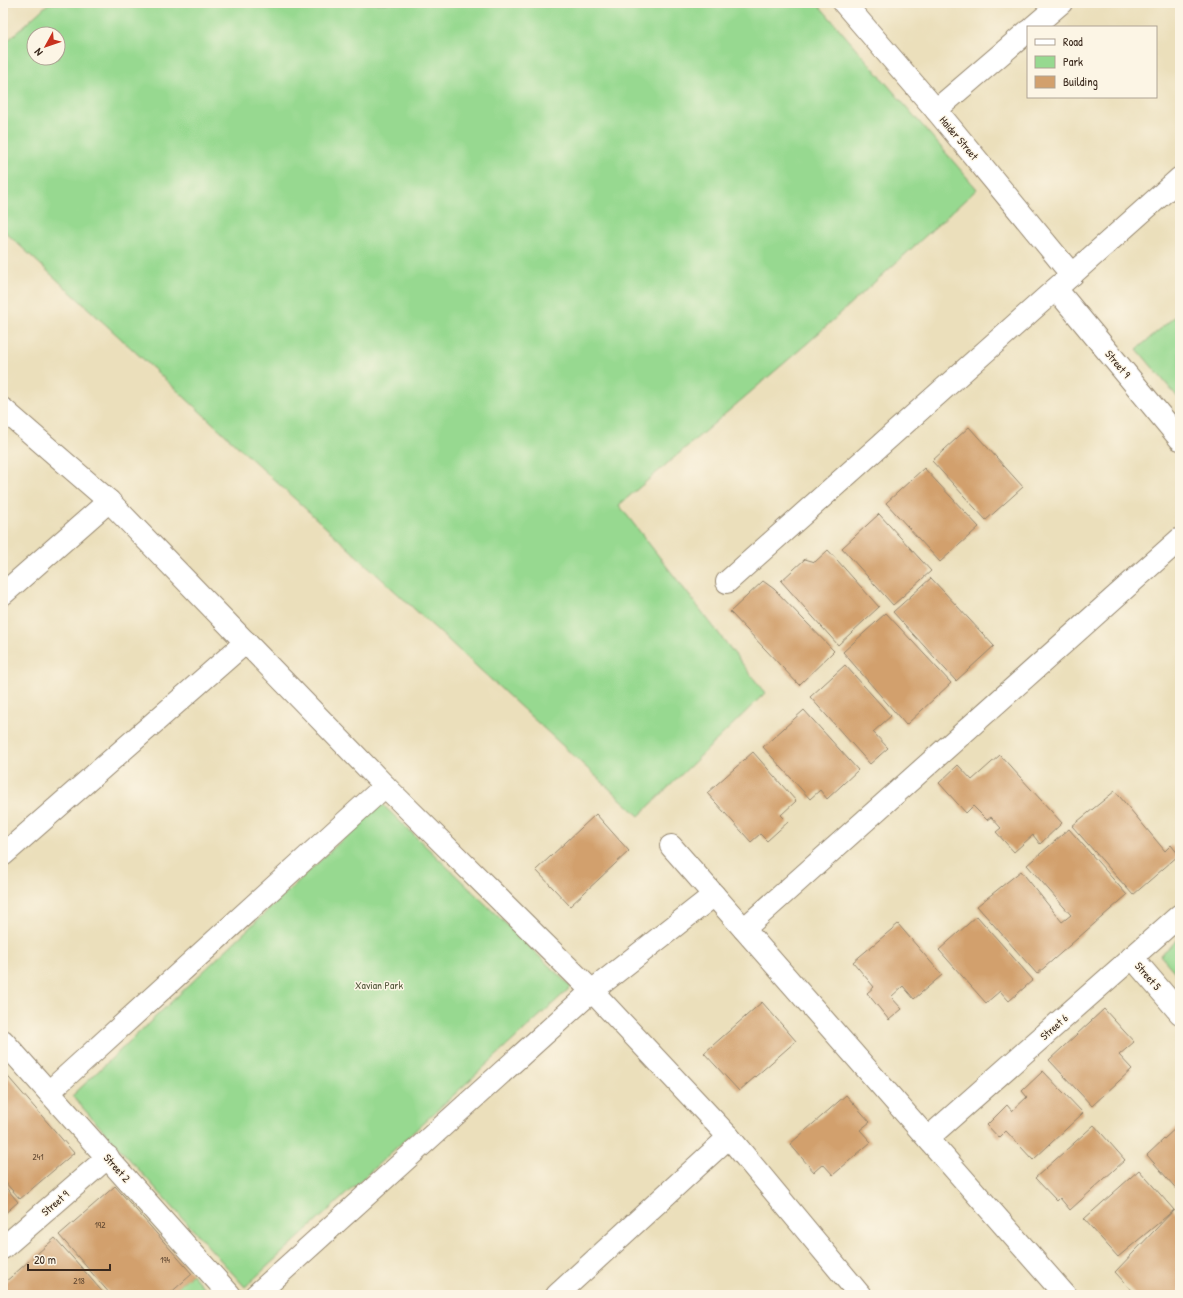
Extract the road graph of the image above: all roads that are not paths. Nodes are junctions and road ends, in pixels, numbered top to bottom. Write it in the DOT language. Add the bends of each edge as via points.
graph roads {
  1 [pos="844,3"];
  2 [pos="1061,3"];
  3 [pos="1034,26"];
  4 [pos="1027,32"];
  5 [pos="936,110"];
  6 [pos="1180,178"];
  7 [pos="1072,275"];
  8 [pos="1056,289"];
  9 [pos="3,409"];
  10 [pos="1180,439"];
  11 [pos="109,501"];
  12 [pos="1180,539"];
  13 [pos="727,582"];
  14 [pos="3,594"];
  15 [pos="246,642"];
  16 [pos="385,786"];
  17 [pos="671,846"];
  18 [pos="3,855"];
  19 [pos="714,895"];
  20 [pos="1180,915"];
  21 [pos="744,929"];
  22 [pos="1132,957"];
  23 [pos="592,991"];
  24 [pos="1180,1013"];
  25 [pos="3,1040"];
  26 [pos="49,1092"];
  27 [pos="729,1137"];
  28 [pos="928,1138"];
  29 [pos="108,1157"];
  30 [pos="3,1248"];
  31 [pos="857,1294"];
  32 [pos="230,1295"];
  33 [pos="256,1295"];
  34 [pos="557,1295"];
  35 [pos="1066,1295"];
  1 -- 5 [label="street, Haider Street"];
  2 -- 3 [label="street"];
  4 -- 5 [label="street"];
  5 -- 7 [label="street, Haider Street"];
  6 -- 7 [label="street"];
  7 -- 8 [label="street"];
  8 -- 10 [label="street, Street 9"];
  8 -- 13 [label="street"];
  9 -- 11 [label="street"];
  11 -- 14 [label="street"];
  11 -- 15 [label="street"];
  12 -- 21 [label="street"];
  15 -- 16 [label="street"];
  15 -- 18 [label="street"];
  16 -- 23 [label="street"];
  16 -- 26 [label="street"];
  17 -- 19 [label="street"];
  19 -- 21 [label="street"];
  19 -- 23 [label="street"];
  20 -- 22 [label="street, Street 6"];
  21 -- 28 [label="street"];
  22 -- 24 [label="street, Street 5"];
  22 -- 28 [label="street, Street 6"];
  23 -- 27 [label="street"];
  23 -- 33 [label="street"];
  25 -- 26 [label="street, Street 2"];
  26 -- 29 [label="street, Street 2"];
  27 -- 31 [label="street"];
  27 -- 34 [label="street"];
  28 -- 35 [label="street"];
  29 -- 30 [label="street, Street 9"];
  29 -- 32 [label="street, Street 2"];
}
